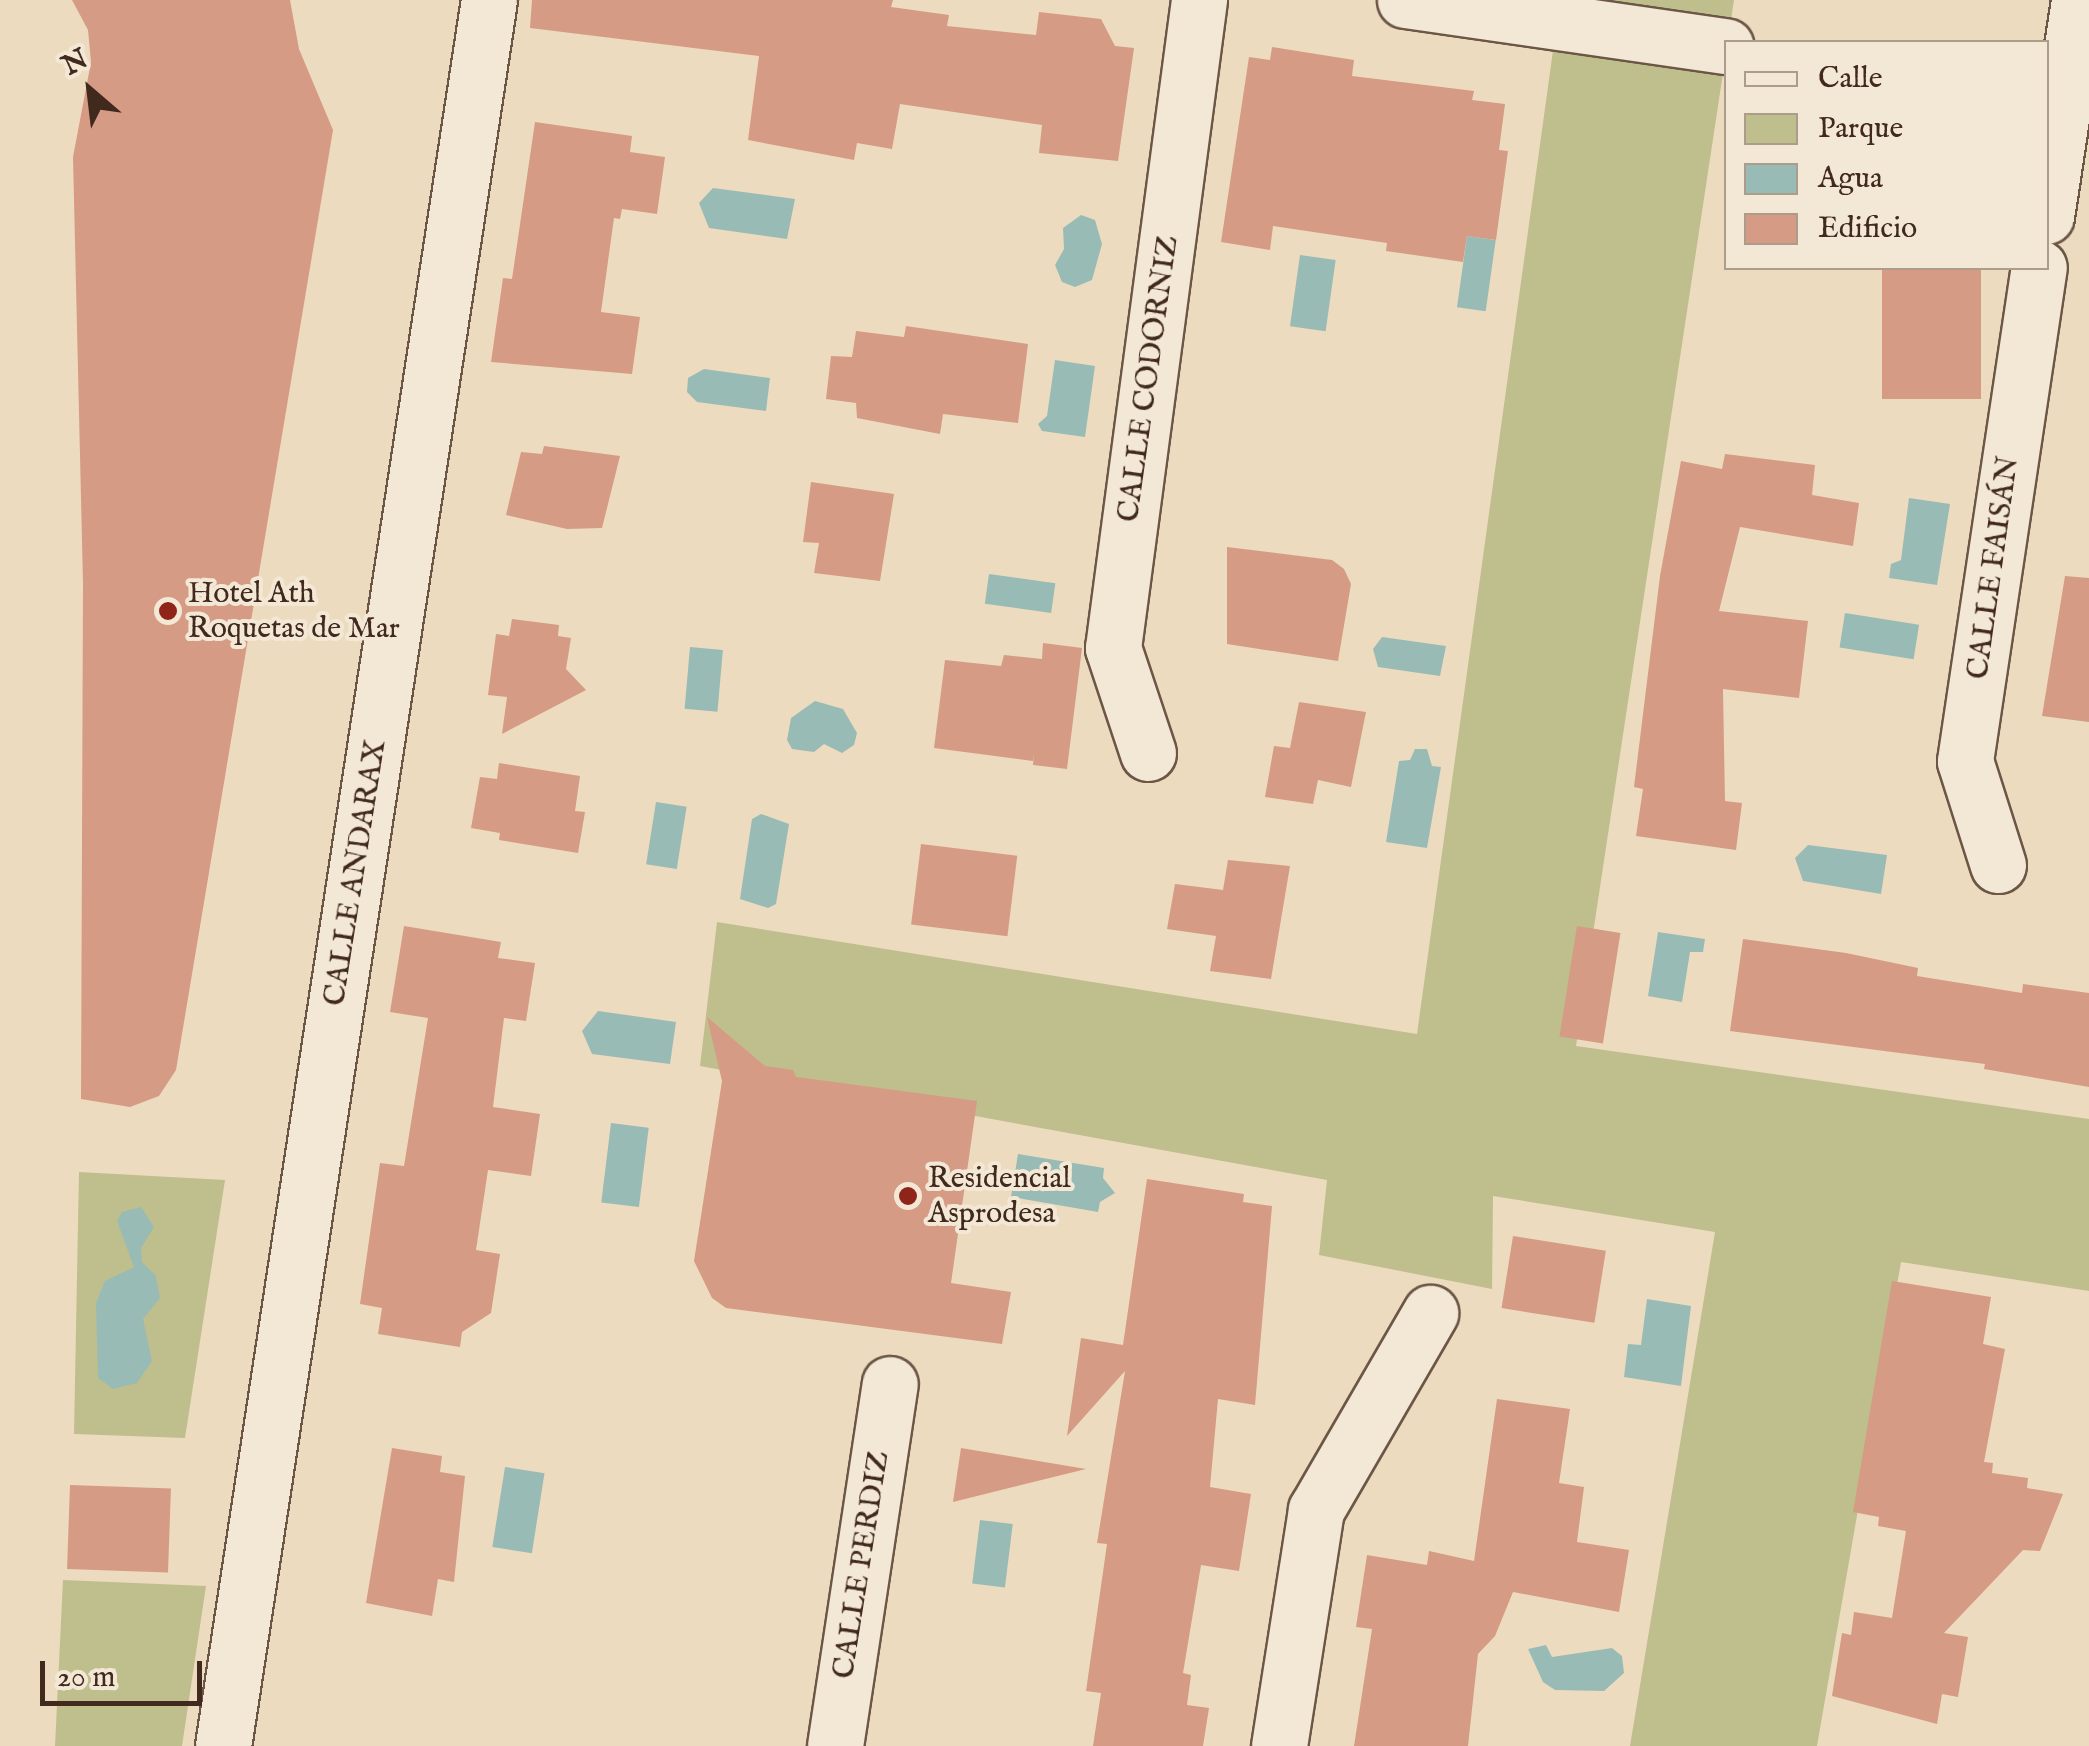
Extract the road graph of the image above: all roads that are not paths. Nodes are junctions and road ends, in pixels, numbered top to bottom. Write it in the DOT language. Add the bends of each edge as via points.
graph roads {
  1 [pos="489,0"];
  2 [pos="1199,0"];
  3 [pos="1405,0"];
  4 [pos="2079,0"];
  5 [pos="1724,46"];
  6 [pos="2067,96"];
  7 [pos="2049,199"];
  8 [pos="2039,270"];
  9 [pos="1148,753"];
  10 [pos="1998,865"];
  11 [pos="1430,1313"];
  12 [pos="890,1384"];
  13 [pos="223,1746"];
  14 [pos="834,1746"];
  15 [pos="1278,1746"];
  1 -- 13 [label="street, CALLE ANDARAX"];
  2 -- 9 [label="street, CALLE CODORNIZ" via="1113,648"];
  3 -- 5 [label="street"];
  4 -- 6 [label="street"];
  6 -- 7 [label="street"];
  8 -- 10 [label="street, CALLE FAISÁN" via="1965,761"];
  11 -- 15 [label="street" via="1316,1510"];
  12 -- 14 [label="street, CALLE PERDIZ"];
}
